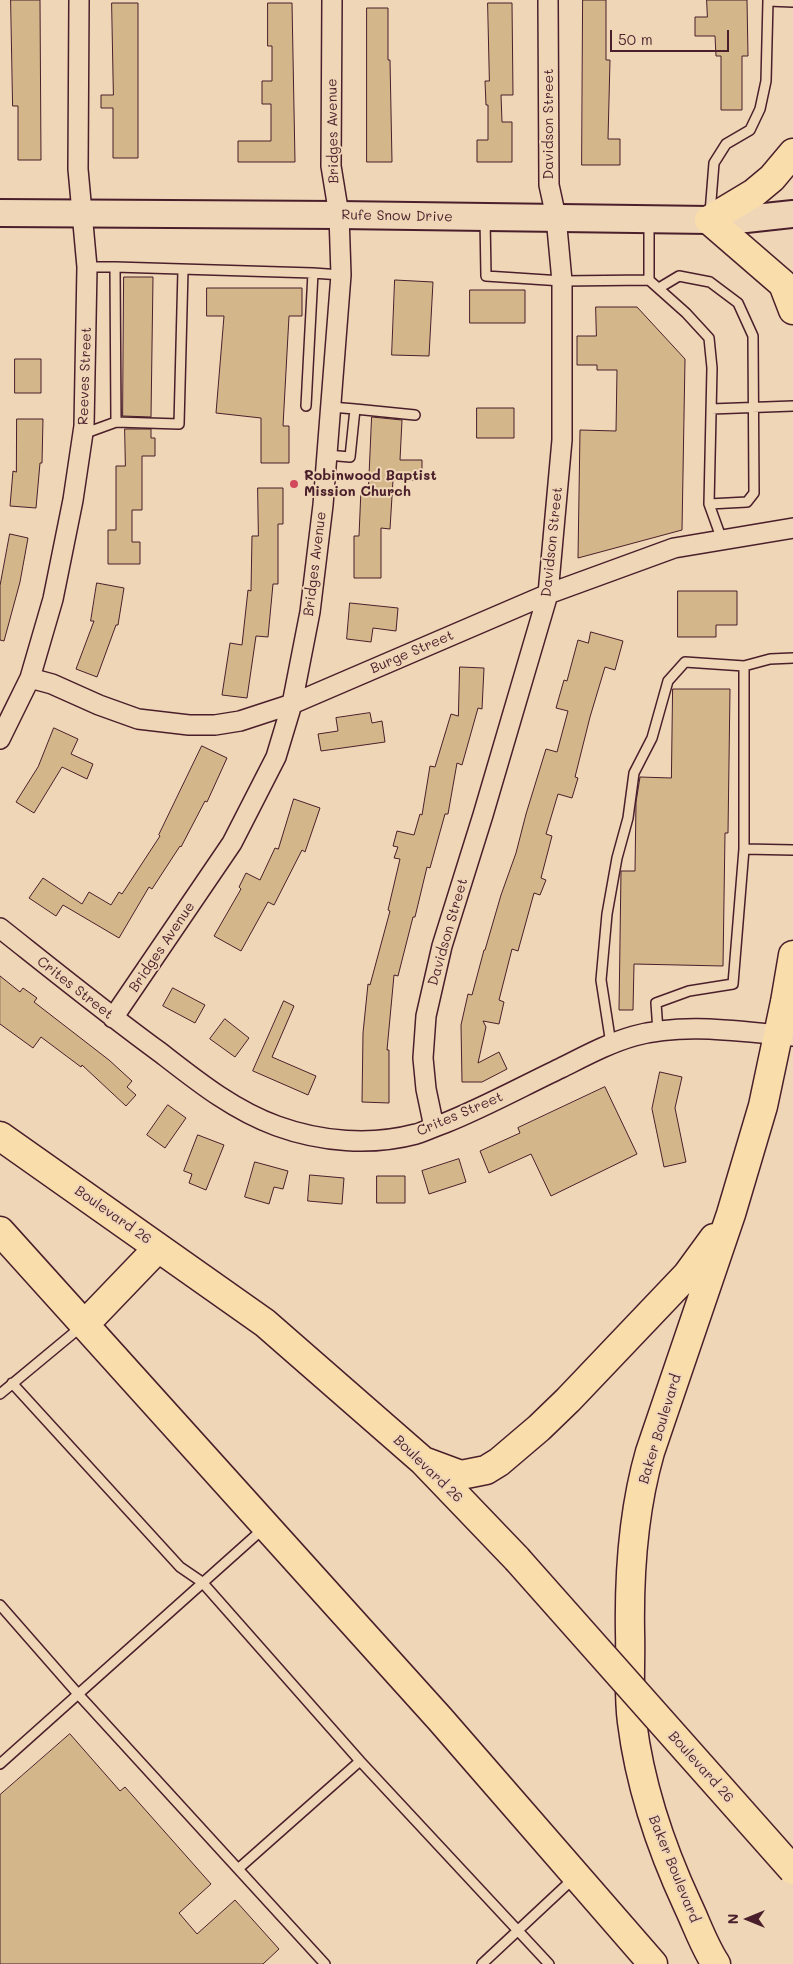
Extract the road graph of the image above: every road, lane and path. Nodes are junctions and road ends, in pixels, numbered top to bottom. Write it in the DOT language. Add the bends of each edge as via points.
graph roads {
  1 [pos="79,0"];
  2 [pos="332,0"];
  3 [pos="548,0"];
  4 [pos="793,2"];
  5 [pos="793,153"];
  6 [pos="0,213"];
  7 [pos="82,214"];
  8 [pos="793,214"];
  9 [pos="339,215"];
  10 [pos="485,217"];
  11 [pos="556,217"];
  12 [pos="649,218"];
  13 [pos="709,220"];
  14 [pos="87,267"];
  15 [pos="115,267"];
  16 [pos="183,270"];
  17 [pos="313,272"];
  18 [pos="341,275"];
  19 [pos="562,280"];
  20 [pos="649,280"];
  21 [pos="658,288"];
  22 [pos="793,310"];
  23 [pos="306,406"];
  24 [pos="793,406"];
  25 [pos="331,407"];
  26 [pos="755,408"];
  27 [pos="355,409"];
  28 [pos="711,409"];
  29 [pos="415,415"];
  30 [pos="116,422"];
  31 [pos="83,435"];
  32 [pos="327,455"];
  33 [pos="709,504"];
  34 [pos="793,528"];
  35 [pos="722,540"];
  36 [pos="548,594"];
  37 [pos="793,658"];
  38 [pos="744,666"];
  39 [pos="30,678"];
  40 [pos="292,704"];
  41 [pos="0,739"];
  42 [pos="744,849"];
  43 [pos="793,850"];
  44 [pos="0,928"];
  45 [pos="793,955"];
  46 [pos="114,1018"];
  47 [pos="658,1031"];
  48 [pos="785,1036"];
  49 [pos="611,1044"];
  50 [pos="434,1127"];
  51 [pos="0,1136"];
  52 [pos="731,1214"];
  53 [pos="0,1231"];
  54 [pos="158,1248"];
  55 [pos="84,1324"];
  56 [pos="12,1383"];
  57 [pos="0,1394"];
  58 [pos="423,1461"];
  59 [pos="266,1526"];
  60 [pos="202,1582"];
  61 [pos="2,1611"];
  62 [pos="78,1694"];
  63 [pos="360,1761"];
  64 [pos="0,1764"];
  65 [pos="238,1868"];
  66 [pos="793,1870"];
  67 [pos="576,1876"];
  68 [pos="518,1931"];
  69 [pos="325,1964"];
  70 [pos="482,1964"];
  71 [pos="549,1964"];
  72 [pos="653,1964"];
  73 [pos="716,1964"];
  1 -- 7 [label="street, Reeves Street" via="78,169"];
  2 -- 9 [label="street, Bridges Avenue" via="331,166"];
  3 -- 11 [label="street, Davidson Street" via="549,185"];
  4 -- 13 [label="lane" via="768,1 766,81 760,109 750,130 726,144 714,163"];
  5 -- 13 [label="main road" via="754,193"];
  6 -- 7 [label="main road, Rufe Snow Drive"];
  7 -- 9 [label="main road, Rufe Snow Drive"];
  7 -- 14 [label="street, Reeves Street"];
  8 -- 13 [label="main road, Rufe Snow Drive"];
  9 -- 10 [label="main road, Rufe Snow Drive"];
  9 -- 18 [label="street, Bridges Avenue"];
  10 -- 11 [label="main road, Rufe Snow Drive"];
  10 -- 19 [label="lane" via="486,276"];
  11 -- 12 [label="main road, Rufe Snow Drive"];
  11 -- 19 [label="street, Davidson Street"];
  12 -- 13 [label="main road, Rufe Snow Drive"];
  12 -- 20 [label="lane"];
  13 -- 22 [label="main road" via="783,284"];
  14 -- 15 [label="lane"];
  14 -- 31 [label="street, Reeves Street"];
  15 -- 16 [label="lane"];
  15 -- 30 [label="lane"];
  16 -- 17 [label="lane"];
  16 -- 30 [label="lane" via="179,424"];
  17 -- 18 [label="lane"];
  17 -- 23 [label="lane"];
  18 -- 25 [label="street, Bridges Avenue"];
  19 -- 20 [label="lane"];
  19 -- 36 [label="street, Davidson Street" via="562,440"];
  20 -- 21 [label="lane"];
  21 -- 26 [label="lane" via="679,276 710,282 738,303 753,336"];
  21 -- 28 [label="lane" via="709,338"];
  24 -- 26 [label="lane"];
  25 -- 27 [label="lane"];
  25 -- 32 [label="street, Bridges Avenue"];
  26 -- 28 [label="lane"];
  26 -- 33 [label="lane" via="754,493 747,502"];
  27 -- 29 [label="lane"];
  27 -- 32 [label="lane" via="350,457"];
  28 -- 33 [label="lane"];
  30 -- 31 [label="lane"];
  31 -- 39 [label="street, Reeves Street" via="54,599"];
  32 -- 40 [label="street, Bridges Avenue" via="310,612"];
  33 -- 35 [label="lane"];
  34 -- 35 [label="street, Burge Street"];
  35 -- 36 [label="street, Burge Street" via="674,548"];
  36 -- 40 [label="street, Burge Street"];
  36 -- 50 [label="street, Davidson Street" via="442,946 426,1016 423,1058"];
  37 -- 38 [label="lane" via="770,658"];
  38 -- 42 [label="lane"];
  38 -- 49 [label="lane" via="685,662 668,681 652,738 634,774 607,914 601,980"];
  39 -- 40 [label="street, Burge Street" via="138,719 189,725 240,721"];
  39 -- 41 [label="street, Reeves Street"];
  40 -- 46 [label="street, Bridges Avenue" via="276,758 232,843"];
  42 -- 43 [label="lane"];
  42 -- 47 [label="lane" via="733,984 689,991 656,1002"];
  44 -- 46 [label="street, Crites Street"];
  45 -- 48 [label="main road, Baker Boulevard"];
  46 -- 50 [label="street, Crites Street" via="210,1090 246,1113 278,1127 340,1141 370,1141 416,1134"];
  47 -- 48 [label="street, Crites Street" via="706,1028"];
  47 -- 49 [label="street, Crites Street"];
  48 -- 52 [label="main road, Baker Boulevard"];
  49 -- 50 [label="street, Crites Street"];
  51 -- 54 [label="main road, Boulevard 26"];
  52 -- 58 [label="main road" via="687,1275 568,1400 499,1462 486,1470 461,1475"];
  52 -- 73 [label="main road, Baker Boulevard" via="644,1471 629,1585 632,1722 641,1772 655,1825 677,1882"];
  53 -- 55 [label="main road"];
  54 -- 55 [label="main road"];
  54 -- 58 [label="main road, Boulevard 26" via="265,1323"];
  55 -- 56 [label="lane"];
  55 -- 59 [label="main road"];
  56 -- 57 [label="lane"];
  56 -- 60 [label="lane" via="180,1567"];
  58 -- 66 [label="main road, Boulevard 26, bridge" via="517,1559"];
  59 -- 60 [label="lane"];
  59 -- 67 [label="main road"];
  60 -- 62 [label="lane"];
  60 -- 63 [label="lane"];
  61 -- 62 [label="lane"];
  62 -- 64 [label="lane"];
  62 -- 65 [label="lane"];
  63 -- 65 [label="lane"];
  63 -- 68 [label="lane"];
  65 -- 69 [label="lane"];
  67 -- 68 [label="lane"];
  67 -- 72 [label="main road"];
  68 -- 70 [label="lane"];
  68 -- 71 [label="lane"];
}
